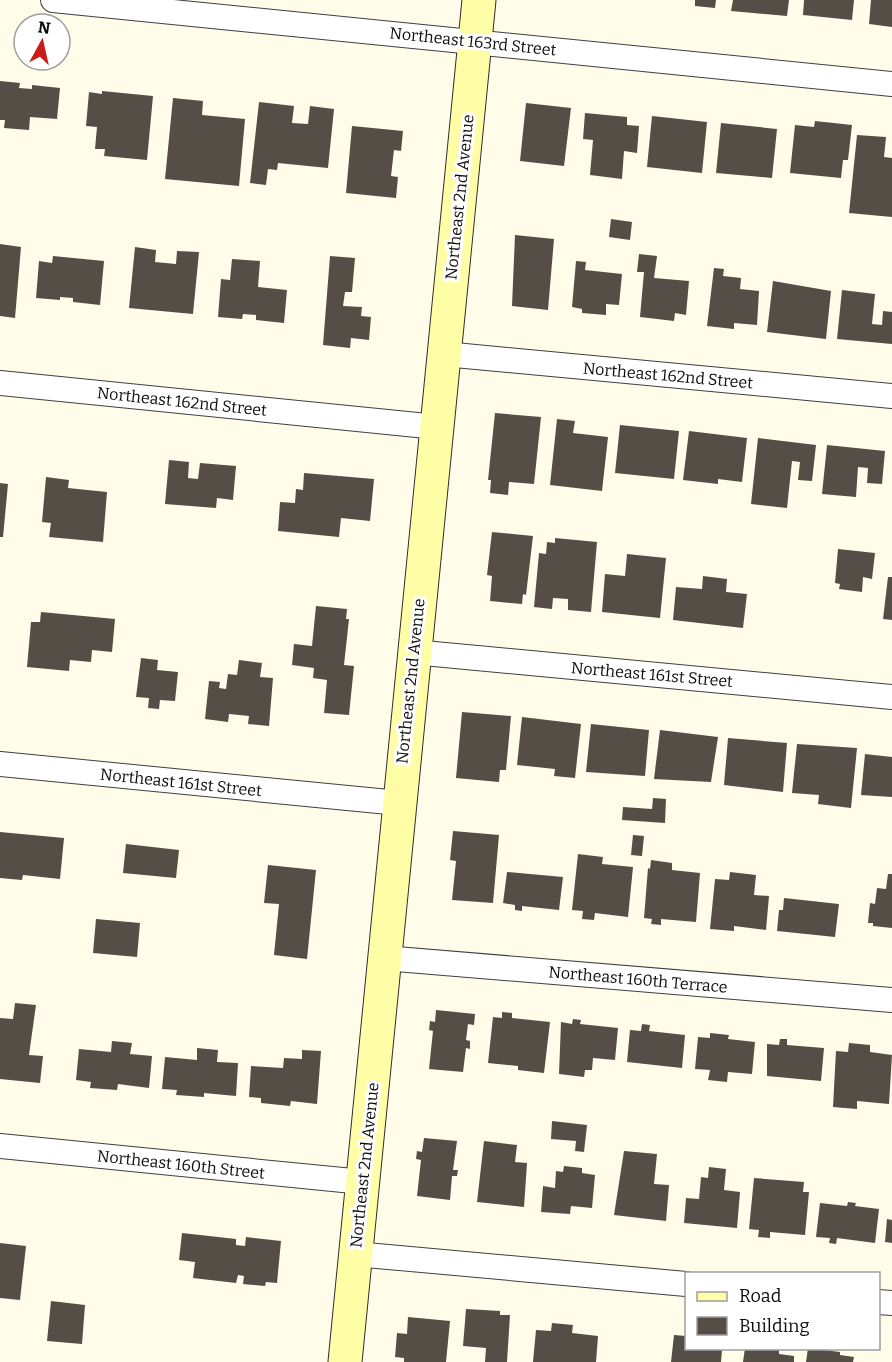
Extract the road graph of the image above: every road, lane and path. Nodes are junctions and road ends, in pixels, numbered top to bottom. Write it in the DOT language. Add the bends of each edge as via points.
graph roads {
  1 [pos="54,0"];
  2 [pos="479,0"];
  3 [pos="475,41"];
  4 [pos="892,84"];
  5 [pos="444,354"];
  6 [pos="0,383"];
  7 [pos="892,396"];
  8 [pos="436,427"];
  9 [pos="413,652"];
  10 [pos="892,697"];
  11 [pos="0,764"];
  12 [pos="399,803"];
  13 [pos="384,958"];
  14 [pos="892,1000"];
  15 [pos="0,1146"];
  16 [pos="363,1182"];
  17 [pos="355,1254"];
  18 [pos="685,1284"];
  19 [pos="345,1362"];
  1 -- 3 [label="street, Northeast 163rd Street"];
  2 -- 3 [label="street, Northeast 2nd Avenue"];
  3 -- 4 [label="street, Northeast 163rd Street"];
  3 -- 5 [label="street, Northeast 2nd Avenue"];
  5 -- 7 [label="street, Northeast 162nd Street"];
  5 -- 8 [label="street, Northeast 2nd Avenue"];
  6 -- 8 [label="street, Northeast 162nd Street"];
  8 -- 9 [label="street, Northeast 2nd Avenue"];
  9 -- 10 [label="street, Northeast 161st Street"];
  9 -- 12 [label="street, Northeast 2nd Avenue"];
  11 -- 12 [label="street, Northeast 161st Street"];
  12 -- 13 [label="street, Northeast 2nd Avenue"];
  13 -- 14 [label="street, Northeast 160th Terrace"];
  13 -- 16 [label="street, Northeast 2nd Avenue"];
  15 -- 16 [label="street, Northeast 160th Street"];
  16 -- 17 [label="street, Northeast 2nd Avenue"];
  17 -- 18 [label="street"];
  17 -- 19 [label="street, Northeast 2nd Avenue"];
}
